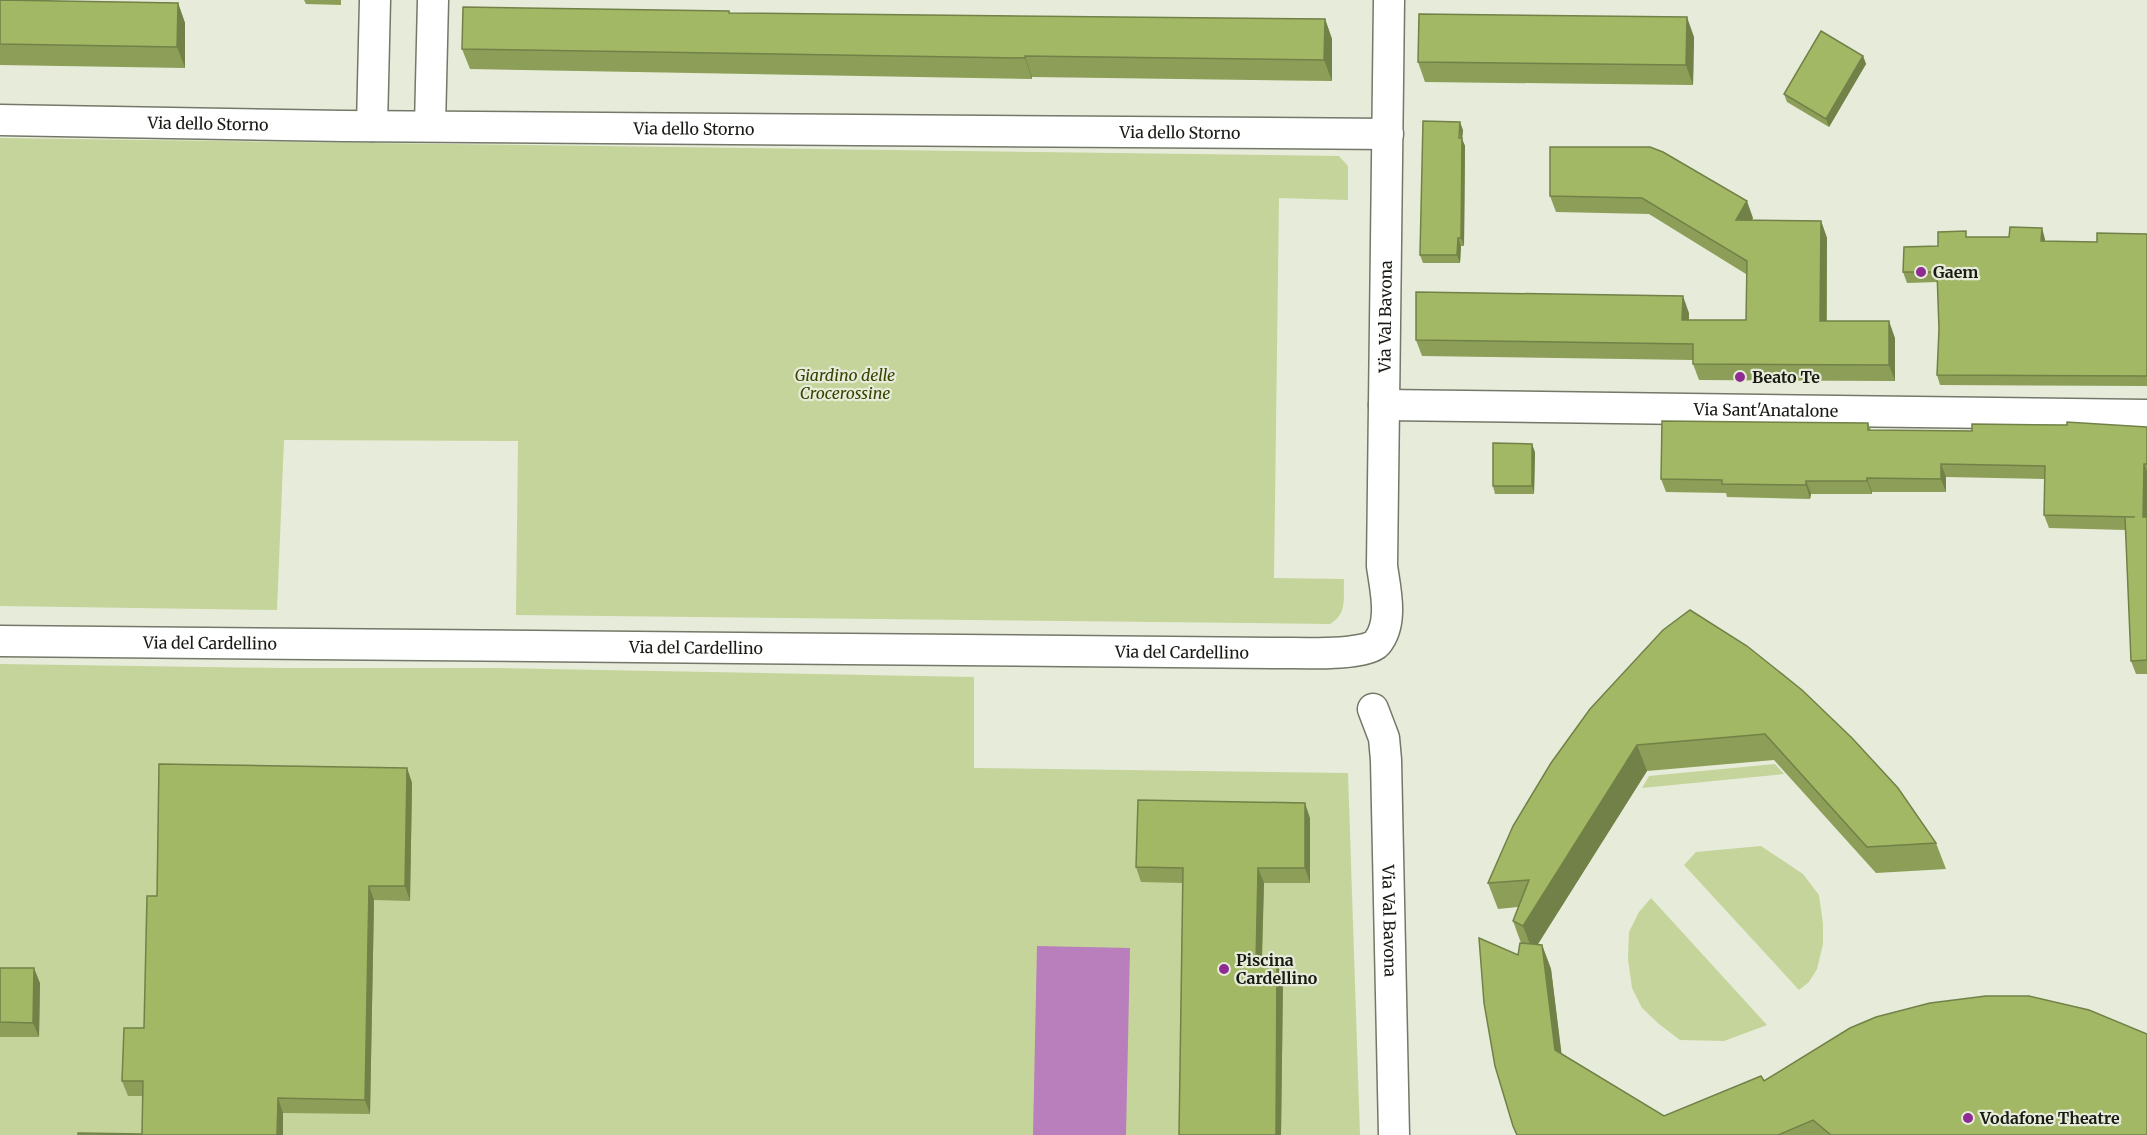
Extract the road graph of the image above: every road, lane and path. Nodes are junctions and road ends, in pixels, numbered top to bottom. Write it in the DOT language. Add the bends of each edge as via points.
graph roads {
  1 [pos="375,0"];
  2 [pos="433,0"];
  3 [pos="1389,0"];
  4 [pos="0,120"];
  5 [pos="372,126"];
  6 [pos="430,126"];
  7 [pos="1388,134"];
  8 [pos="1384,405"];
  9 [pos="2147,415"];
  10 [pos="1383,632"];
  11 [pos="0,641"];
  12 [pos="1373,709"];
  13 [pos="1394,1135"];
  1 -- 5 [label="street"];
  2 -- 6 [label="street"];
  3 -- 7 [label="street, Via Val Bavona"];
  4 -- 5 [label="street, Via dello Storno"];
  5 -- 6 [label="street, Via dello Storno"];
  6 -- 7 [label="street, Via dello Storno"];
  7 -- 8 [label="street, Via Val Bavona"];
  8 -- 9 [label="street, Via Sant'Anatalone"];
  8 -- 10 [label="street, Via Val Bavona"];
  10 -- 11 [label="street, Via del Cardellino" via="1377,644 1368,649 1282,653"];
  12 -- 13 [label="street, Via Val Bavona" via="1384,738 1386,760"];
}
